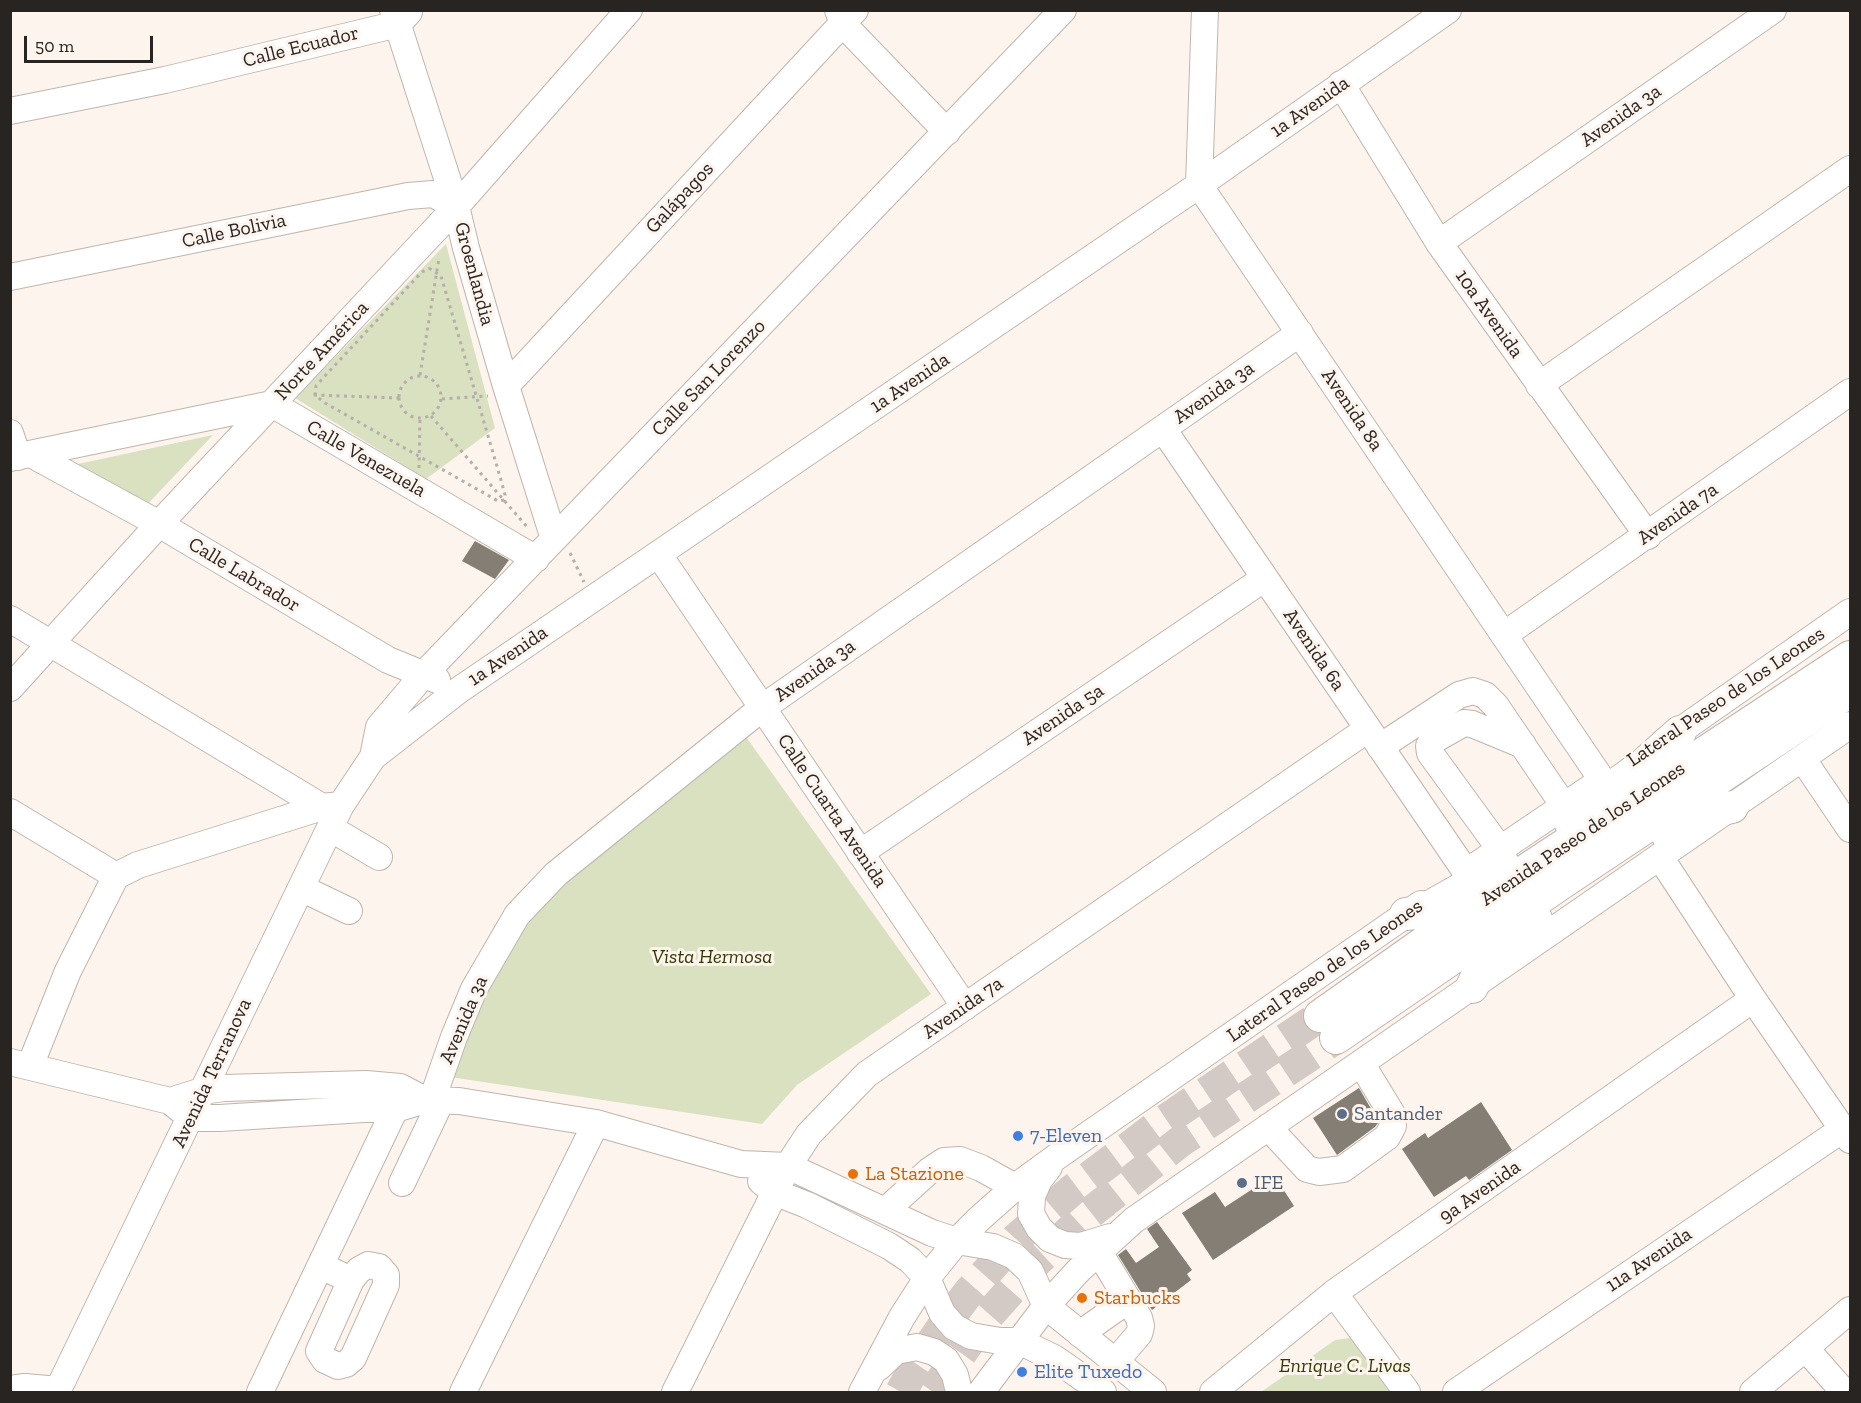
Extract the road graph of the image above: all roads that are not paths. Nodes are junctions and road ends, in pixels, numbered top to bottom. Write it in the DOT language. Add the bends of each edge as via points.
graph roads {
  1 [pos="629,10"];
  2 [pos="1063,10"];
  3 [pos="1449,10"];
  4 [pos="1773,10"];
  5 [pos="401,15"];
  6 [pos="845,15"];
  7 [pos="1211,15"];
  8 [pos="1341,84"];
  9 [pos="10,111"];
  10 [pos="948,132"];
  11 [pos="1851,169"];
  12 [pos="1199,185"];
  13 [pos="451,212"];
  14 [pos="1439,243"];
  15 [pos="10,277"];
  16 [pos="1300,333"];
  17 [pos="1539,385"];
  18 [pos="507,390"];
  19 [pos="1851,392"];
  20 [pos="277,399"];
  21 [pos="1163,429"];
  22 [pos="17,451"];
  23 [pos="159,524"];
  24 [pos="1648,536"];
  25 [pos="549,545"];
  26 [pos="659,555"];
  27 [pos="1265,578"];
  28 [pos="1851,612"];
  29 [pos="10,620"];
  30 [pos="1504,635"];
  31 [pos="52,644"];
  32 [pos="1851,657"];
  33 [pos="424,674"];
  34 [pos="10,688"];
  35 [pos="459,690"];
  36 [pos="1851,691"];
  37 [pos="762,708"];
  38 [pos="1851,725"];
  39 [pos="1680,732"];
  40 [pos="1374,738"];
  41 [pos="1523,745"];
  42 [pos="373,757"];
  43 [pos="1802,758"];
  44 [pos="1602,780"];
  45 [pos="1564,806"];
  46 [pos="1732,807"];
  47 [pos="10,812"];
  48 [pos="331,813"];
  49 [pos="1851,829"];
  50 [pos="1618,846"];
  51 [pos="1561,848"];
  52 [pos="1500,849"];
  53 [pos="860,853"];
  54 [pos="379,857"];
  55 [pos="1660,858"];
  56 [pos="1531,867"];
  57 [pos="1466,872"];
  58 [pos="116,876"];
  59 [pos="1560,885"];
  60 [pos="301,888"];
  61 [pos="349,911"];
  62 [pos="1406,914"];
  63 [pos="1472,987"];
  64 [pos="1753,999"];
  65 [pos="965,1007"];
  66 [pos="1360,1063"];
  67 [pos="20,1064"];
  68 [pos="202,1091"];
  69 [pos="398,1098"];
  70 [pos="433,1100"];
  71 [pos="170,1101"];
  72 [pos="191,1118"];
  73 [pos="596,1123"];
  74 [pos="1268,1126"];
  75 [pos="1847,1135"];
  76 [pos="1059,1155"];
  77 [pos="741,1164"];
  78 [pos="788,1166"];
  79 [pos="402,1183"];
  80 [pos="1015,1187"];
  81 [pos="774,1192"];
  82 [pos="885,1211"];
  83 [pos="957,1241"];
  84 [pos="1108,1243"];
  85 [pos="321,1266"];
  86 [pos="927,1278"];
  87 [pos="351,1280"];
  88 [pos="1334,1293"];
  89 [pos="1128,1300"];
  90 [pos="1046,1306"];
  91 [pos="1851,1310"];
  92 [pos="1080,1334"];
  93 [pos="1019,1341"];
  94 [pos="1806,1349"];
  95 [pos="1115,1362"];
  96 [pos="865,1387"];
  97 [pos="10,1389"];
  98 [pos="57,1391"];
  99 [pos="260,1392"];
  100 [pos="463,1392"];
  101 [pos="675,1392"];
  102 [pos="959,1392"];
  103 [pos="981,1392"];
  104 [pos="1103,1392"];
  105 [pos="1153,1392"];
  106 [pos="1213,1392"];
  107 [pos="1407,1392"];
  108 [pos="1456,1392"];
  109 [pos="1753,1392"];
  110 [pos="1844,1392"];
  1 -- 13 [label="street, Norte América"];
  2 -- 10 [label="street, Calle San Lorenzo"];
  3 -- 8 [label="street, 1a Avenida"];
  4 -- 14 [label="street, Avenida 3a"];
  5 -- 9 [label="street, Calle Ecuador" via="165,80"];
  5 -- 13 [label="street, Groenlandia"];
  6 -- 10 [label="street"];
  6 -- 18 [label="street, Galápagos"];
  7 -- 12 [label="street"];
  8 -- 12 [label="street, 1a Avenida"];
  8 -- 14 [label="street, 10a Avenida"];
  10 -- 25 [label="street, Calle San Lorenzo"];
  11 -- 17 [label="street"];
  12 -- 16 [label="street, Avenida 8a"];
  12 -- 26 [label="street, 1a Avenida"];
  13 -- 15 [label="street, Calle Bolivia" via="433,194 408,196"];
  13 -- 18 [label="street, Groenlandia" via="466,248"];
  13 -- 20 [label="street, Norte América"];
  14 -- 17 [label="street, 10a Avenida"];
  16 -- 21 [label="street, Avenida 3a"];
  16 -- 30 [label="street, Avenida 8a"];
  17 -- 24 [label="street, 10a Avenida"];
  18 -- 25 [label="street, Groenlandia"];
  19 -- 24 [label="street, Avenida 7a"];
  20 -- 22 [label="street"];
  20 -- 23 [label="street, Norte América"];
  20 -- 25 [label="street, Calle Venezuela" via="419,490"];
  21 -- 27 [label="street, Avenida 6a"];
  21 -- 37 [label="street, Avenida 3a"];
  22 -- 23 [label="street, Calle Labrador"];
  23 -- 31 [label="street, Norte América"];
  23 -- 33 [label="street, Calle Labrador" via="388,660"];
  24 -- 30 [label="street, Avenida 7a"];
  25 -- 33 [label="street, Calle San Lorenzo"];
  26 -- 35 [label="street, 1a Avenida"];
  26 -- 37 [label="street, Calle Cuarta Avenida"];
  27 -- 40 [label="street, Avenida 6a"];
  27 -- 53 [label="street, Avenida 5a"];
  28 -- 39 [label="street, Lateral Paseo de los Leones"];
  29 -- 31 [label="street"];
  30 -- 44 [label="street, Avenida 8a"];
  31 -- 34 [label="street, Norte América"];
  31 -- 48 [label="street"];
  32 -- 51 [label="main road, Avenida Paseo de los Leones"];
  33 -- 35 [label="street, Calle Labrador"];
  33 -- 42 [label="street, Calle San Lorenzo" via="380,727"];
  35 -- 42 [label="street, 1a Avenida"];
  36 -- 50 [label="main road, Avenida Paseo de los Leones"];
  37 -- 53 [label="street, Calle Cuarta Avenida"];
  37 -- 70 [label="street, Avenida 3a" via="556,874 517,915 474,989"];
  38 -- 43 [label="street"];
  39 -- 44 [label="street, Lateral Paseo de los Leones"];
  39 -- 51 [label="main road" via="1583,808 1572,821"];
  40 -- 41 [label="street, Avenida 7a" via="1473,691 1496,705"];
  40 -- 57 [label="street, Avenida 6a"];
  40 -- 65 [label="street, Avenida 7a"];
  41 -- 45 [label="street"];
  41 -- 52 [label="street" via="1464,723 1429,746 1430,753"];
  42 -- 48 [label="street, Avenida Terranova"];
  43 -- 46 [label="street"];
  43 -- 49 [label="street"];
  44 -- 45 [label="street, Lateral Paseo de los Leones"];
  45 -- 52 [label="street, Lateral Paseo de los Leones"];
  46 -- 50 [label="main road" via="1691,820 1640,846"];
  46 -- 55 [label="street"];
  47 -- 58 [label="street"];
  48 -- 54 [label="street"];
  48 -- 58 [label="street" via="138,865"];
  48 -- 60 [label="street, Avenida Terranova"];
  50 -- 59 [label="main road, Avenida Paseo de los Leones"];
  51 -- 56 [label="main road, Avenida Paseo de los Leones"];
  52 -- 57 [label="street, Lateral Paseo de los Leones"];
  53 -- 65 [label="street, Calle Cuarta Avenida"];
  55 -- 63 [label="street"];
  55 -- 64 [label="street"];
  56 -- 59 [label="main road, Avenida Paseo de los Leones" via="1328,1027"];
  56 -- 62 [label="main road" via="1521,863 1498,867 1426,909"];
  57 -- 62 [label="street, Lateral Paseo de los Leones"];
  58 -- 67 [label="street"];
  59 -- 63 [label="main road" via="1542,912 1478,974"];
  60 -- 61 [label="street"];
  60 -- 68 [label="street, Avenida Terranova"];
  62 -- 76 [label="street, Lateral Paseo de los Leones"];
  63 -- 66 [label="street"];
  64 -- 75 [label="street"];
  64 -- 88 [label="street, 9a Avenida"];
  65 -- 78 [label="street, Avenida 7a" via="867,1074 809,1134"];
  66 -- 74 [label="street"];
  66 -- 74 [label="street" via="1392,1114 1393,1126 1387,1137 1343,1169 1307,1169"];
  67 -- 71 [label="street"];
  68 -- 69 [label="street" via="366,1084"];
  68 -- 71 [label="street"];
  68 -- 72 [label="street, Avenida Terranova"];
  69 -- 70 [label="street"];
  69 -- 72 [label="street" via="364,1109"];
  69 -- 85 [label="street"];
  70 -- 73 [label="street"];
  70 -- 79 [label="street, Avenida 3a"];
  71 -- 72 [label="street"];
  72 -- 98 [label="street, Avenida Terranova"];
  73 -- 77 [label="street"];
  73 -- 100 [label="street"];
  74 -- 84 [label="street" via="1167,1196"];
  75 -- 108 [label="street, 11a Avenida"];
  76 -- 80 [label="street, Lateral Paseo de los Leones"];
  76 -- 84 [label="street" via="1039,1180 1032,1196 1031,1214 1050,1239 1065,1245"];
  77 -- 78 [label="street"];
  77 -- 81 [label="street"];
  78 -- 81 [label="street, Avenida 7a"];
  78 -- 82 [label="street"];
  80 -- 82 [label="street" via="960,1160 944,1161"];
  80 -- 83 [label="street, Lateral Paseo de los Leones"];
  81 -- 86 [label="street" via="889,1246"];
  81 -- 101 [label="street, Avenida 7a"];
  82 -- 83 [label="street"];
  83 -- 86 [label="street, Lateral Paseo de los Leones"];
  83 -- 90 [label="street" via="993,1247 1014,1256 1030,1271"];
  84 -- 89 [label="street"];
  84 -- 90 [label="street"];
  85 -- 87 [label="street"];
  85 -- 99 [label="street"];
  86 -- 93 [label="street" via="942,1313 954,1327 971,1336"];
  86 -- 96 [label="street, Lateral Paseo de los Leones"];
  88 -- 106 [label="street, 9a Avenida"];
  88 -- 107 [label="street"];
  89 -- 92 [label="street"];
  89 -- 95 [label="street" via="1141,1326 1139,1334"];
  90 -- 92 [label="street"];
  90 -- 93 [label="street"];
  91 -- 94 [label="street"];
  92 -- 95 [label="street"];
  93 -- 103 [label="street"];
  93 -- 104 [label="street" via="1054,1358"];
  94 -- 109 [label="street"];
  94 -- 110 [label="street"];
  95 -- 105 [label="street"];
  96 -- 102 [label="street" via="885,1359 896,1351 917,1347 946,1360 955,1374"];
  97 -- 98 [label="street"];
}
